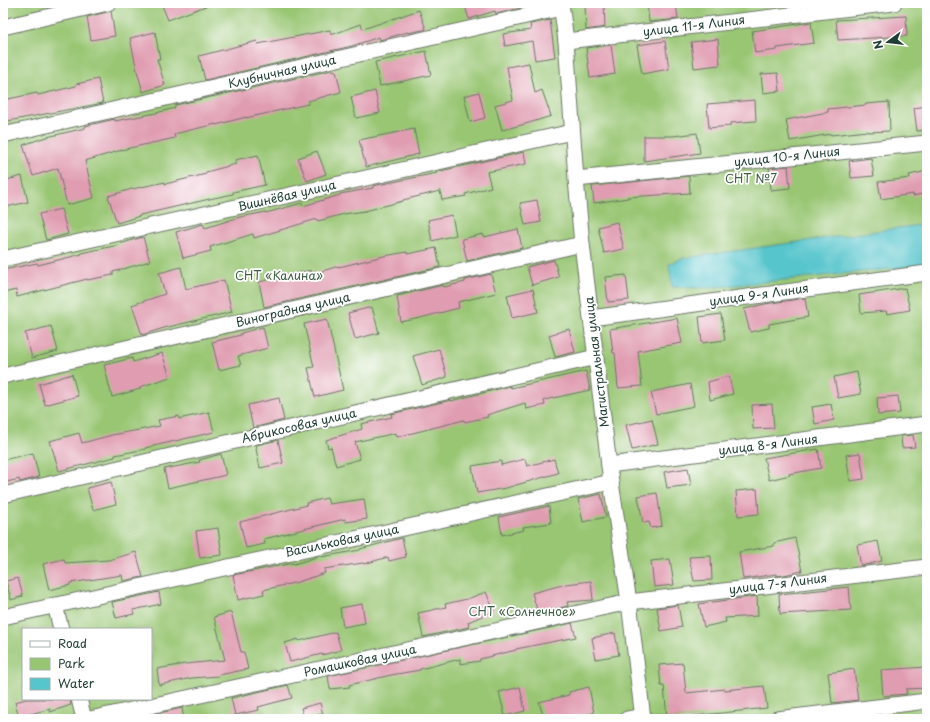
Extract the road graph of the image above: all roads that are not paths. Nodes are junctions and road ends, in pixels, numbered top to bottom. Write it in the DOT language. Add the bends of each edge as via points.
graph roads {
  1 [pos="108,3"];
  2 [pos="894,3"];
  3 [pos="561,6"];
  4 [pos="3,27"];
  5 [pos="566,41"];
  6 [pos="572,132"];
  7 [pos="3,135"];
  8 [pos="927,143"];
  9 [pos="576,179"];
  10 [pos="582,244"];
  11 [pos="3,259"];
  12 [pos="927,273"];
  13 [pos="591,318"];
  14 [pos="596,357"];
  15 [pos="3,376"];
  16 [pos="927,424"];
  17 [pos="609,465"];
  18 [pos="611,482"];
  19 [pos="3,495"];
  20 [pos="927,566"];
  21 [pos="630,602"];
  22 [pos="55,605"];
  23 [pos="3,617"];
  24 [pos="61,628"];
  25 [pos="79,700"];
  26 [pos="927,701"];
  27 [pos="643,717"];
  28 [pos="84,719"];
  29 [pos="90,719"];
  30 [pos="627,719"];
  31 [pos="776,719"];
  1 -- 4 [label="street"];
  2 -- 5 [label="street, улица 11-я Линия"];
  3 -- 5 [label="street, Магистральная улица"];
  3 -- 7 [label="street, Клубничная улица"];
  5 -- 6 [label="street, Магистральная улица"];
  6 -- 9 [label="street, Магистральная улица"];
  6 -- 11 [label="street, Вишнёвая улица"];
  8 -- 9 [label="street, улица 10-я Линия"];
  9 -- 10 [label="street, Магистральная улица"];
  10 -- 13 [label="street, Магистральная улица"];
  10 -- 15 [label="street, Виноградная улица"];
  12 -- 13 [label="street, улица 9-я Линия"];
  13 -- 14 [label="street, Магистральная улица"];
  14 -- 17 [label="street, Магистральная улица"];
  14 -- 19 [label="street, Абрикосовая улица"];
  16 -- 17 [label="street, улица 8-я Линия"];
  17 -- 18 [label="street, Магистральная улица"];
  18 -- 21 [label="street, Магистральная улица"];
  18 -- 22 [label="street, Васильковая улица"];
  20 -- 21 [label="street, улица 7-я Линия"];
  21 -- 27 [label="street, Магистральная улица"];
  21 -- 29 [label="street, Ромашковая улица"];
  22 -- 23 [label="street, Васильковая улица"];
  22 -- 24 [label="street"];
  25 -- 28 [label="street"];
  26 -- 31 [label="street"];
  27 -- 30 [label="street"];
}
